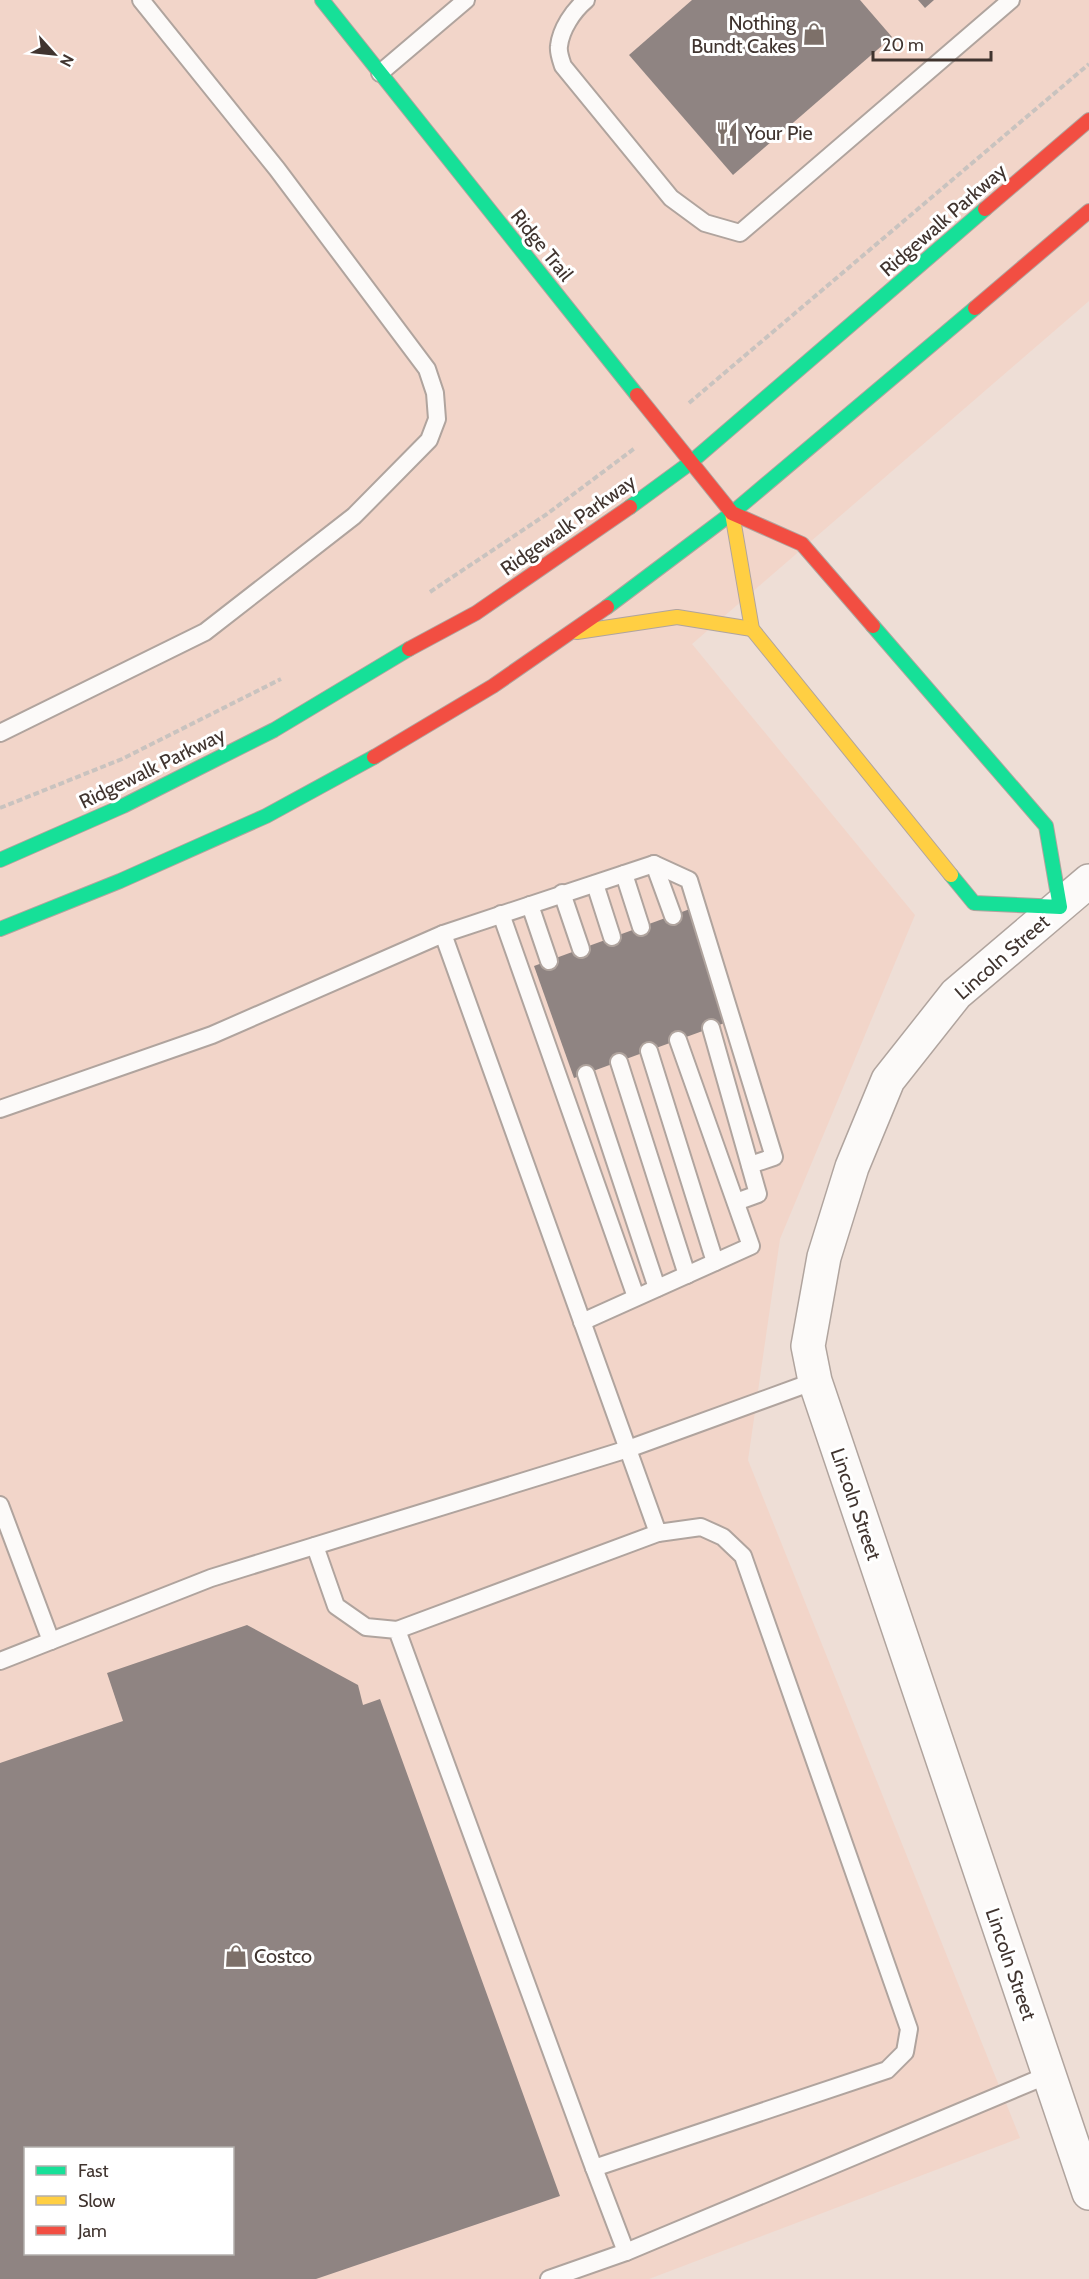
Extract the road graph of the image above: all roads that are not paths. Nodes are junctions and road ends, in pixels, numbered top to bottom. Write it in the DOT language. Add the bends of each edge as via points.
graph roads {
  1 [pos="141,0"];
  2 [pos="322,0"];
  3 [pos="466,0"];
  4 [pos="586,0"];
  5 [pos="1011,0"];
  6 [pos="380,73"];
  7 [pos="1089,120"];
  8 [pos="1089,211"];
  9 [pos="690,463"];
  10 [pos="732,513"];
  11 [pos="752,629"];
  12 [pos="572,633"];
  13 [pos="0,733"];
  14 [pos="0,860"];
  15 [pos="654,864"];
  16 [pos="624,874"];
  17 [pos="1089,881"];
  18 [pos="594,884"];
  19 [pos="562,893"];
  20 [pos="530,905"];
  21 [pos="1060,907"];
  22 [pos="501,914"];
  23 [pos="673,916"];
  24 [pos="641,927"];
  25 [pos="0,929"];
  26 [pos="443,934"];
  27 [pos="612,938"];
  28 [pos="581,949"];
  29 [pos="549,961"];
  30 [pos="711,1028"];
  31 [pos="678,1040"];
  32 [pos="649,1051"];
  33 [pos="620,1062"];
  34 [pos="586,1074"];
  35 [pos="0,1109"];
  36 [pos="750,1165"];
  37 [pos="736,1202"];
  38 [pos="715,1262"];
  39 [pos="687,1275"];
  40 [pos="657,1288"];
  41 [pos="636,1298"];
  42 [pos="582,1322"];
  43 [pos="815,1381"];
  44 [pos="628,1449"];
  45 [pos="0,1505"];
  46 [pos="658,1533"];
  47 [pos="315,1546"];
  48 [pos="397,1630"];
  49 [pos="51,1641"];
  50 [pos="0,1661"];
  51 [pos="1048,2075"];
  52 [pos="594,2168"];
  53 [pos="1089,2193"];
  54 [pos="626,2252"];
  55 [pos="549,2279"];
  1 -- 13 [label="lane" via="277,169 427,369 435,393 437,420 429,440 354,516 205,632"];
  2 -- 6 [label="main road, Ridge Trail"];
  3 -- 6 [label="lane"];
  4 -- 5 [label="lane" via="565,26 558,48 563,66 671,198 705,223 740,233"];
  6 -- 9 [label="main road, Ridge Trail"];
  7 -- 9 [label="main road, Ridgewalk Parkway"];
  8 -- 10 [label="main road"];
  9 -- 10 [label="main road, Ridge Trail"];
  9 -- 14 [label="main road, Ridgewalk Parkway" via="476,613 274,730 123,806"];
  10 -- 11 [label="main road"];
  10 -- 12 [label="main road"];
  10 -- 21 [label="main road" via="802,544 1046,826"];
  11 -- 12 [label="main road" via="677,617"];
  11 -- 21 [label="main road" via="974,903"];
  12 -- 25 [label="main road" via="453,711 266,816"];
  15 -- 16 [label="lane"];
  15 -- 23 [label="lane"];
  15 -- 36 [label="lane" via="689,880 774,1157"];
  16 -- 18 [label="lane"];
  16 -- 24 [label="lane"];
  17 -- 21 [label="street, Lincoln Street"];
  18 -- 19 [label="lane"];
  18 -- 27 [label="lane"];
  19 -- 20 [label="lane"];
  19 -- 28 [label="lane"];
  20 -- 22 [label="lane"];
  20 -- 29 [label="lane"];
  21 -- 43 [label="street, Lincoln Street" via="956,994 888,1080 852,1167 824,1257 808,1346"];
  22 -- 26 [label="lane"];
  22 -- 41 [label="lane"];
  26 -- 35 [label="lane" via="212,1035"];
  26 -- 42 [label="lane"];
  30 -- 36 [label="lane"];
  31 -- 37 [label="lane"];
  32 -- 38 [label="lane"];
  33 -- 39 [label="lane"];
  34 -- 40 [label="lane"];
  36 -- 37 [label="lane" via="758,1194"];
  37 -- 38 [label="lane" via="752,1246"];
  38 -- 39 [label="lane"];
  39 -- 40 [label="lane"];
  40 -- 41 [label="lane"];
  41 -- 42 [label="lane"];
  42 -- 44 [label="lane"];
  43 -- 44 [label="lane"];
  43 -- 51 [label="street, Lincoln Street"];
  44 -- 46 [label="lane"];
  44 -- 47 [label="lane"];
  45 -- 49 [label="lane"];
  46 -- 48 [label="lane"];
  46 -- 52 [label="lane" via="701,1527 723,1537 743,1556 909,2029 905,2052 887,2070"];
  47 -- 48 [label="lane" via="336,1606 366,1627"];
  47 -- 49 [label="lane" via="211,1578"];
  48 -- 52 [label="lane"];
  49 -- 50 [label="lane"];
  51 -- 53 [label="street, Lincoln Street"];
  51 -- 54 [label="lane"];
  52 -- 54 [label="lane"];
  54 -- 55 [label="lane"];
}
